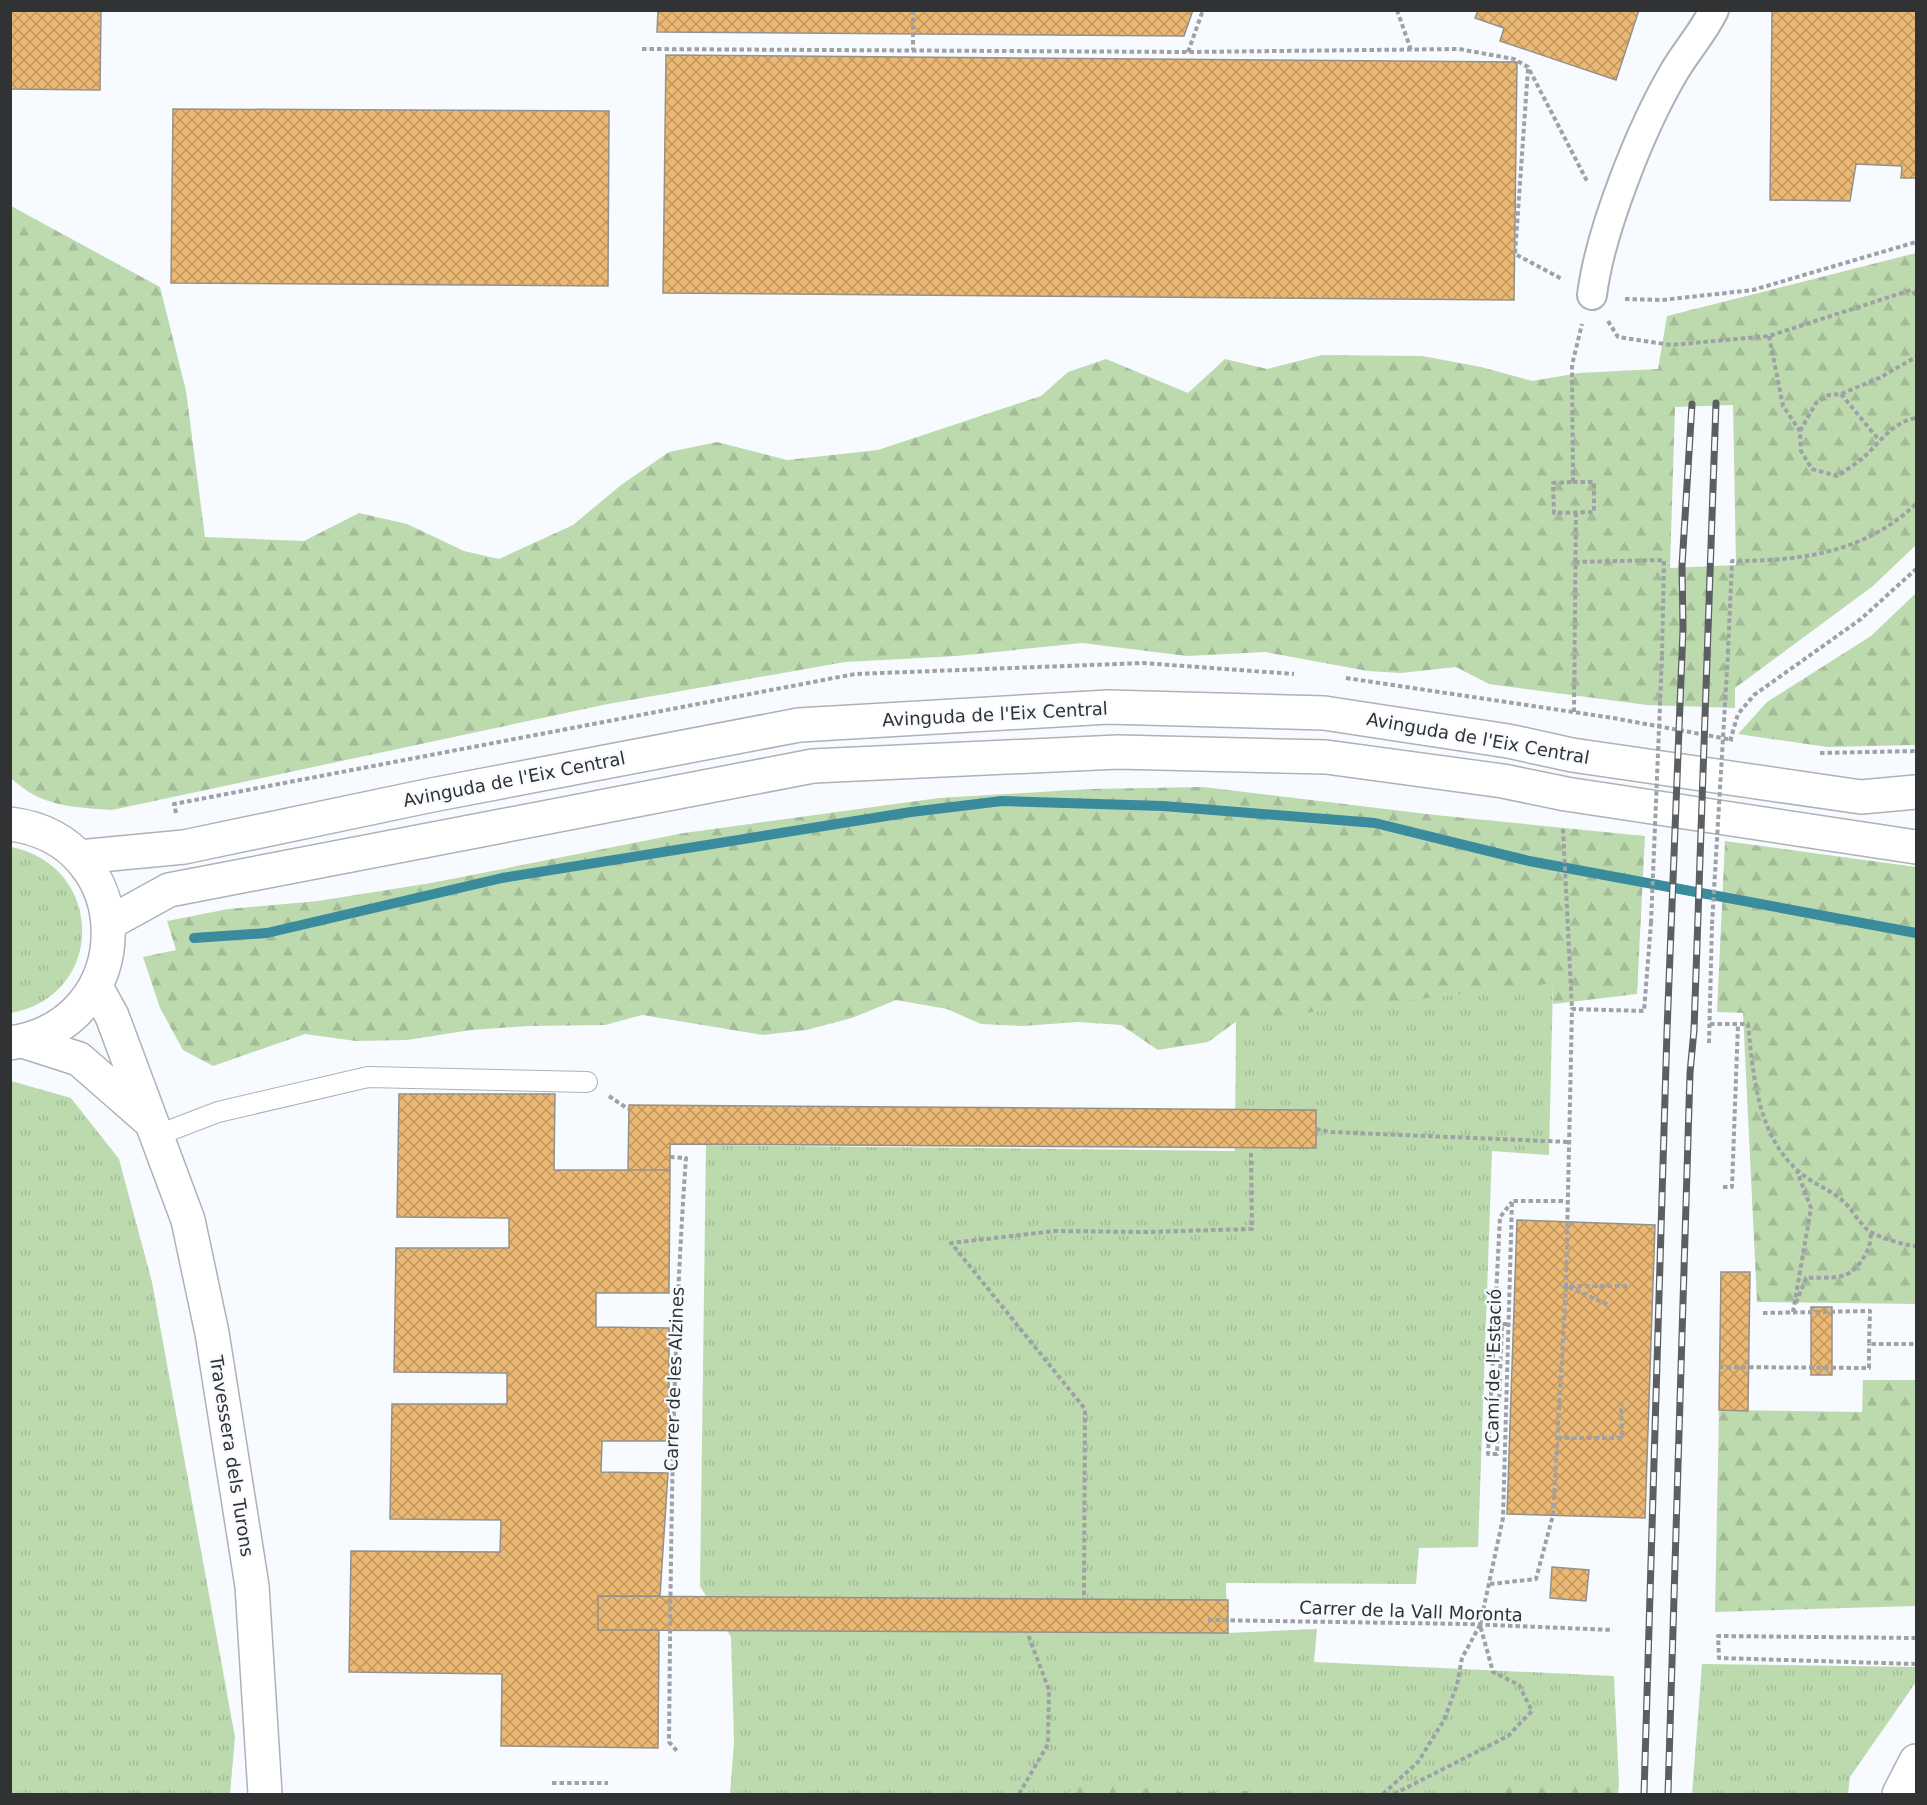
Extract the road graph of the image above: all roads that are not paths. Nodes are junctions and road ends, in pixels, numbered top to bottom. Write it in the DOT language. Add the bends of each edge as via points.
graph roads {
  1 [pos="1714,10"];
  2 [pos="1592,295"];
  3 [pos="1917,792"];
  4 [pos="10,824"];
  5 [pos="1917,847"];
  6 [pos="79,857"];
  7 [pos="109,923"];
  8 [pos="96,987"];
  9 [pos="17,1042"];
  10 [pos="587,1082"];
  11 [pos="156,1130"];
  12 [pos="1917,1761"];
  13 [pos="265,1794"];
  14 [pos="1899,1794"];
  1 -- 2 [label="street" via="1674,72 1646,129 1610,224 1594,274"];
  3 -- 6 [label="street, Avinguda de l'Eix Central" via="1861,797 1324,713 1108,707 799,725 183,847"];
  4 -- 6 [label="street" via="46,833"];
  5 -- 7 [label="street" via="1326,757 1118,752 813,766 169,890"];
  6 -- 7 [label="street" via="100,888"];
  7 -- 8 [label="street" via="107,956"];
  8 -- 9 [label="street" via="65,1022 45,1034"];
  8 -- 11 [label="street, Travessera dels Turons" via="112,1016"];
  9 -- 11 [label="street, Travessera dels Turons" via="79,1059"];
  10 -- 11 [label="lane" via="368,1077"];
  11 -- 13 [label="street, Travessera dels Turons" via="188,1220 212,1333 252,1586"];
  12 -- 14 [label="street"];
}
